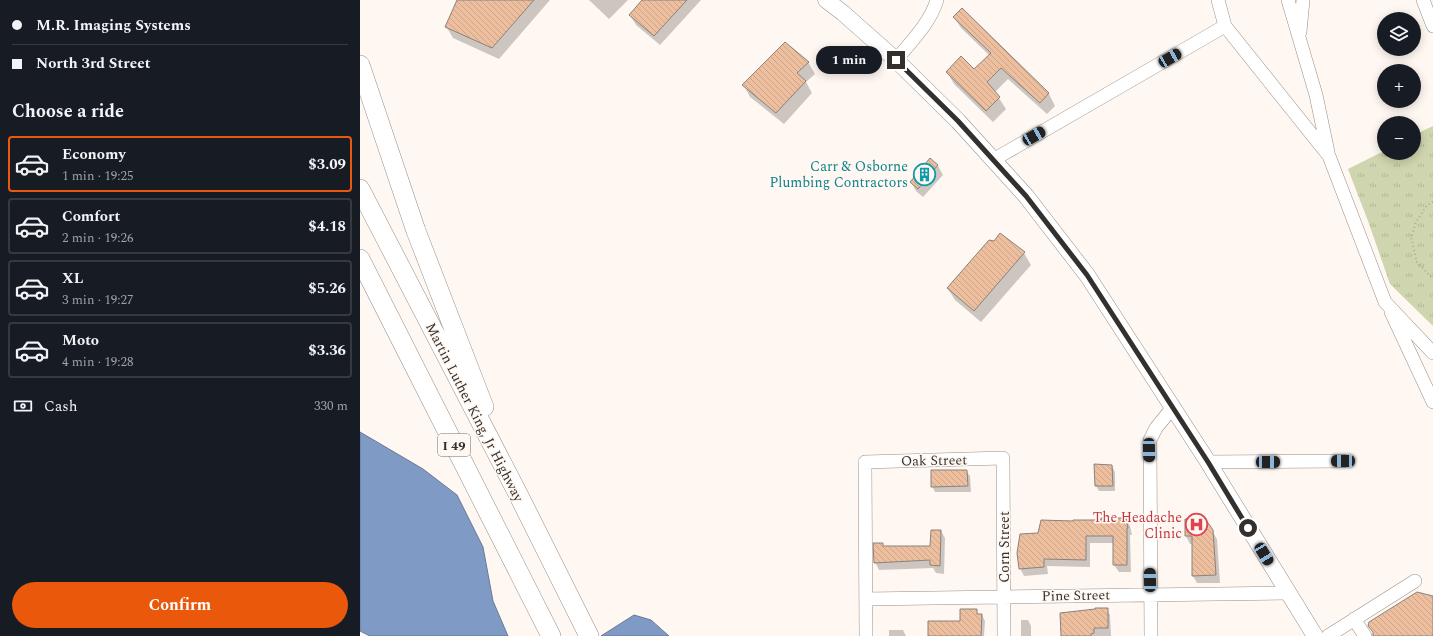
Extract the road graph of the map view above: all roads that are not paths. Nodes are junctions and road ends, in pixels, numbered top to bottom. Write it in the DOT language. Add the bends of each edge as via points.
graph roads {
  1 [pos="826,0"];
  2 [pos="937,0"];
  3 [pos="1218,0"];
  4 [pos="1288,0"];
  5 [pos="1303,0"];
  6 [pos="1423,0"];
  7 [pos="1225,26"];
  8 [pos="1433,26"];
  9 [pos="1299,37"];
  10 [pos="896,60"];
  11 [pos="360,65"];
  12 [pos="1329,156"];
  13 [pos="993,160"];
  14 [pos="360,189"];
  15 [pos="360,259"];
  16 [pos="1386,302"];
  17 [pos="1433,353"];
  18 [pos="1433,402"];
  19 [pos="1173,407"];
  20 [pos="1003,458"];
  21 [pos="1343,461"];
  22 [pos="1208,462"];
  23 [pos="518,494"];
  24 [pos="1415,581"];
  25 [pos="1287,593"];
  26 [pos="1150,594"];
  27 [pos="1004,596"];
  28 [pos="866,599"];
  29 [pos="1354,619"];
  30 [pos="551,636"];
  31 [pos="589,636"];
  32 [pos="866,636"];
  33 [pos="1004,636"];
  34 [pos="1150,636"];
  35 [pos="1315,636"];
  36 [pos="1328,636"];
  37 [pos="1365,636"];
  1 -- 10 [label="main road"];
  2 -- 10 [label="street" via="925,24"];
  3 -- 7 [label="street"];
  4 -- 9 [label="street"];
  5 -- 9 [label="street"];
  6 -- 8 [label="street"];
  7 -- 12 [label="street"];
  7 -- 13 [label="street"];
  9 -- 12 [label="street" via="1316,95"];
  10 -- 13 [label="main road" via="958,121"];
  11 -- 23 [label="highway" via="416,231"];
  12 -- 16 [label="street"];
  13 -- 19 [label="main road" via="1026,196 1087,275"];
  14 -- 23 [label="highway, Martin Luther King, Jr Highway / I 49"];
  15 -- 30 [label="highway, I 49"];
  16 -- 17 [label="street"];
  16 -- 18 [label="street"];
  19 -- 22 [label="main road"];
  19 -- 26 [label="street" via="1150,440"];
  20 -- 27 [label="street, Corn Street"];
  20 -- 28 [label="street, Oak Street" via="865,462"];
  21 -- 22 [label="street"];
  22 -- 25 [label="main road"];
  23 -- 31 [label="highway, Martin Luther King, Jr Highway / I 49"];
  24 -- 29 [label="street"];
  25 -- 26 [label="street, Pine Street"];
  25 -- 35 [label="main road"];
  26 -- 27 [label="street, Pine Street"];
  26 -- 34 [label="street"];
  27 -- 28 [label="street, Pine Street"];
  27 -- 33 [label="street, Corn Street"];
  28 -- 32 [label="street"];
  29 -- 36 [label="street"];
  29 -- 37 [label="street"];
}
